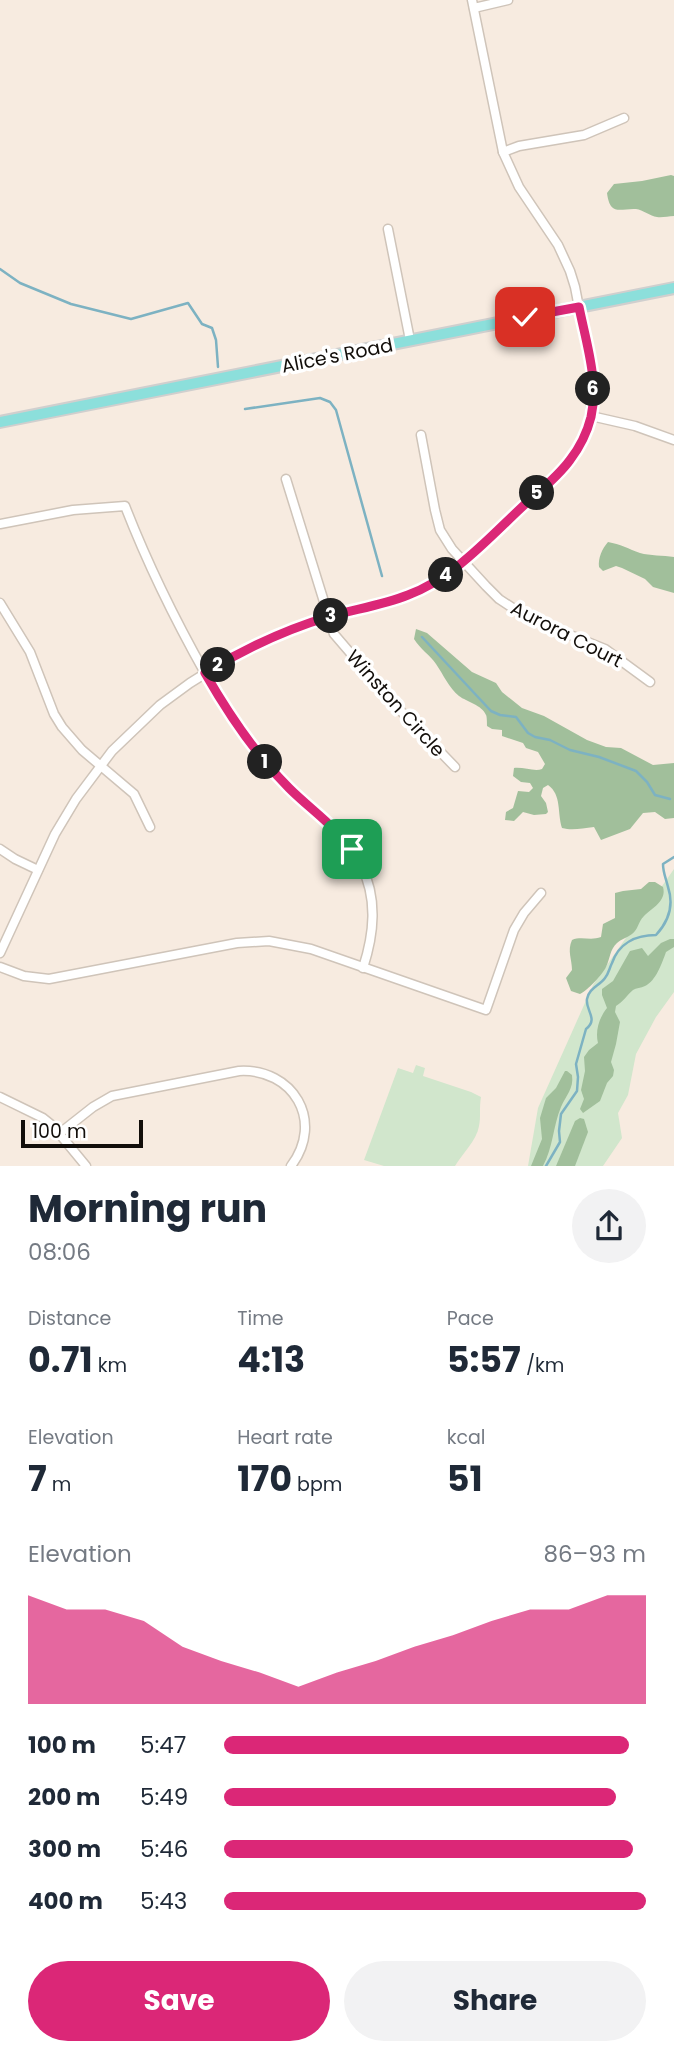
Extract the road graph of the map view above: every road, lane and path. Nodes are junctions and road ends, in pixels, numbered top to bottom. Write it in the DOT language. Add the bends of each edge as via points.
graph roads {
  1 [pos="508,0"];
  2 [pos="473,4"];
  3 [pos="624,118"];
  4 [pos="503,152"];
  5 [pos="388,229"];
  6 [pos="674,288"];
  7 [pos="579,307"];
  8 [pos="410,340"];
  9 [pos="591,416"];
  10 [pos="0,422"];
  11 [pos="421,435"];
  12 [pos="674,440"];
  13 [pos="286,478"];
  14 [pos="0,524"];
  15 [pos="464,562"];
  16 [pos="0,603"];
  17 [pos="328,617"];
  18 [pos="205,673"];
  19 [pos="650,682"];
  20 [pos="101,765"];
  21 [pos="455,767"];
  22 [pos="150,827"];
  23 [pos="0,849"];
  24 [pos="38,870"];
  25 [pos="541,893"];
  26 [pos="0,953"];
  27 [pos="0,967"];
  28 [pos="363,968"];
  29 [pos="0,1097"];
  30 [pos="60,1133"];
  31 [pos="86,1166"];
  32 [pos="291,1166"];
  1 -- 2 [label="street"];
  2 -- 4 [label="street"];
  3 -- 4 [label="street" via="584,135"];
  4 -- 7 [label="street" via="519,187 564,256"];
  5 -- 8 [label="street"];
  6 -- 7 [label="main road, Alice's Road"];
  7 -- 8 [label="main road, Alice's Road"];
  7 -- 9 [label="street" via="592,375"];
  8 -- 10 [label="main road, Alice's Road"];
  9 -- 12 [label="street"];
  9 -- 15 [label="street" via="568,463"];
  11 -- 15 [label="street, Aurora Court" via="437,520"];
  13 -- 17 [label="street, Winston Circle"];
  14 -- 18 [label="street" via="125,506 164,599"];
  15 -- 17 [label="street" via="408,595"];
  15 -- 19 [label="street, Aurora Court" via="513,609 605,649"];
  16 -- 20 [label="street" via="30,652 62,727"];
  17 -- 18 [label="street" via="281,634"];
  17 -- 21 [label="street, Winston Circle" via="334,634"];
  18 -- 20 [label="street" via="151,713"];
  18 -- 28 [label="street" via="250,744 292,791 342,835 362,867 373,920"];
  20 -- 22 [label="street" via="134,794"];
  20 -- 24 [label="street" via="64,817"];
  23 -- 24 [label="street"];
  24 -- 26 [label="street"];
  25 -- 28 [label="street" via="514,930 486,1010"];
  27 -- 28 [label="street" via="48,979 261,941 300,946"];
  29 -- 30 [label="street" via="43,1118"];
  30 -- 31 [label="street"];
  30 -- 32 [label="street" via="112,1096 239,1071 260,1072 291,1090 304,1116 303,1146"];
}
